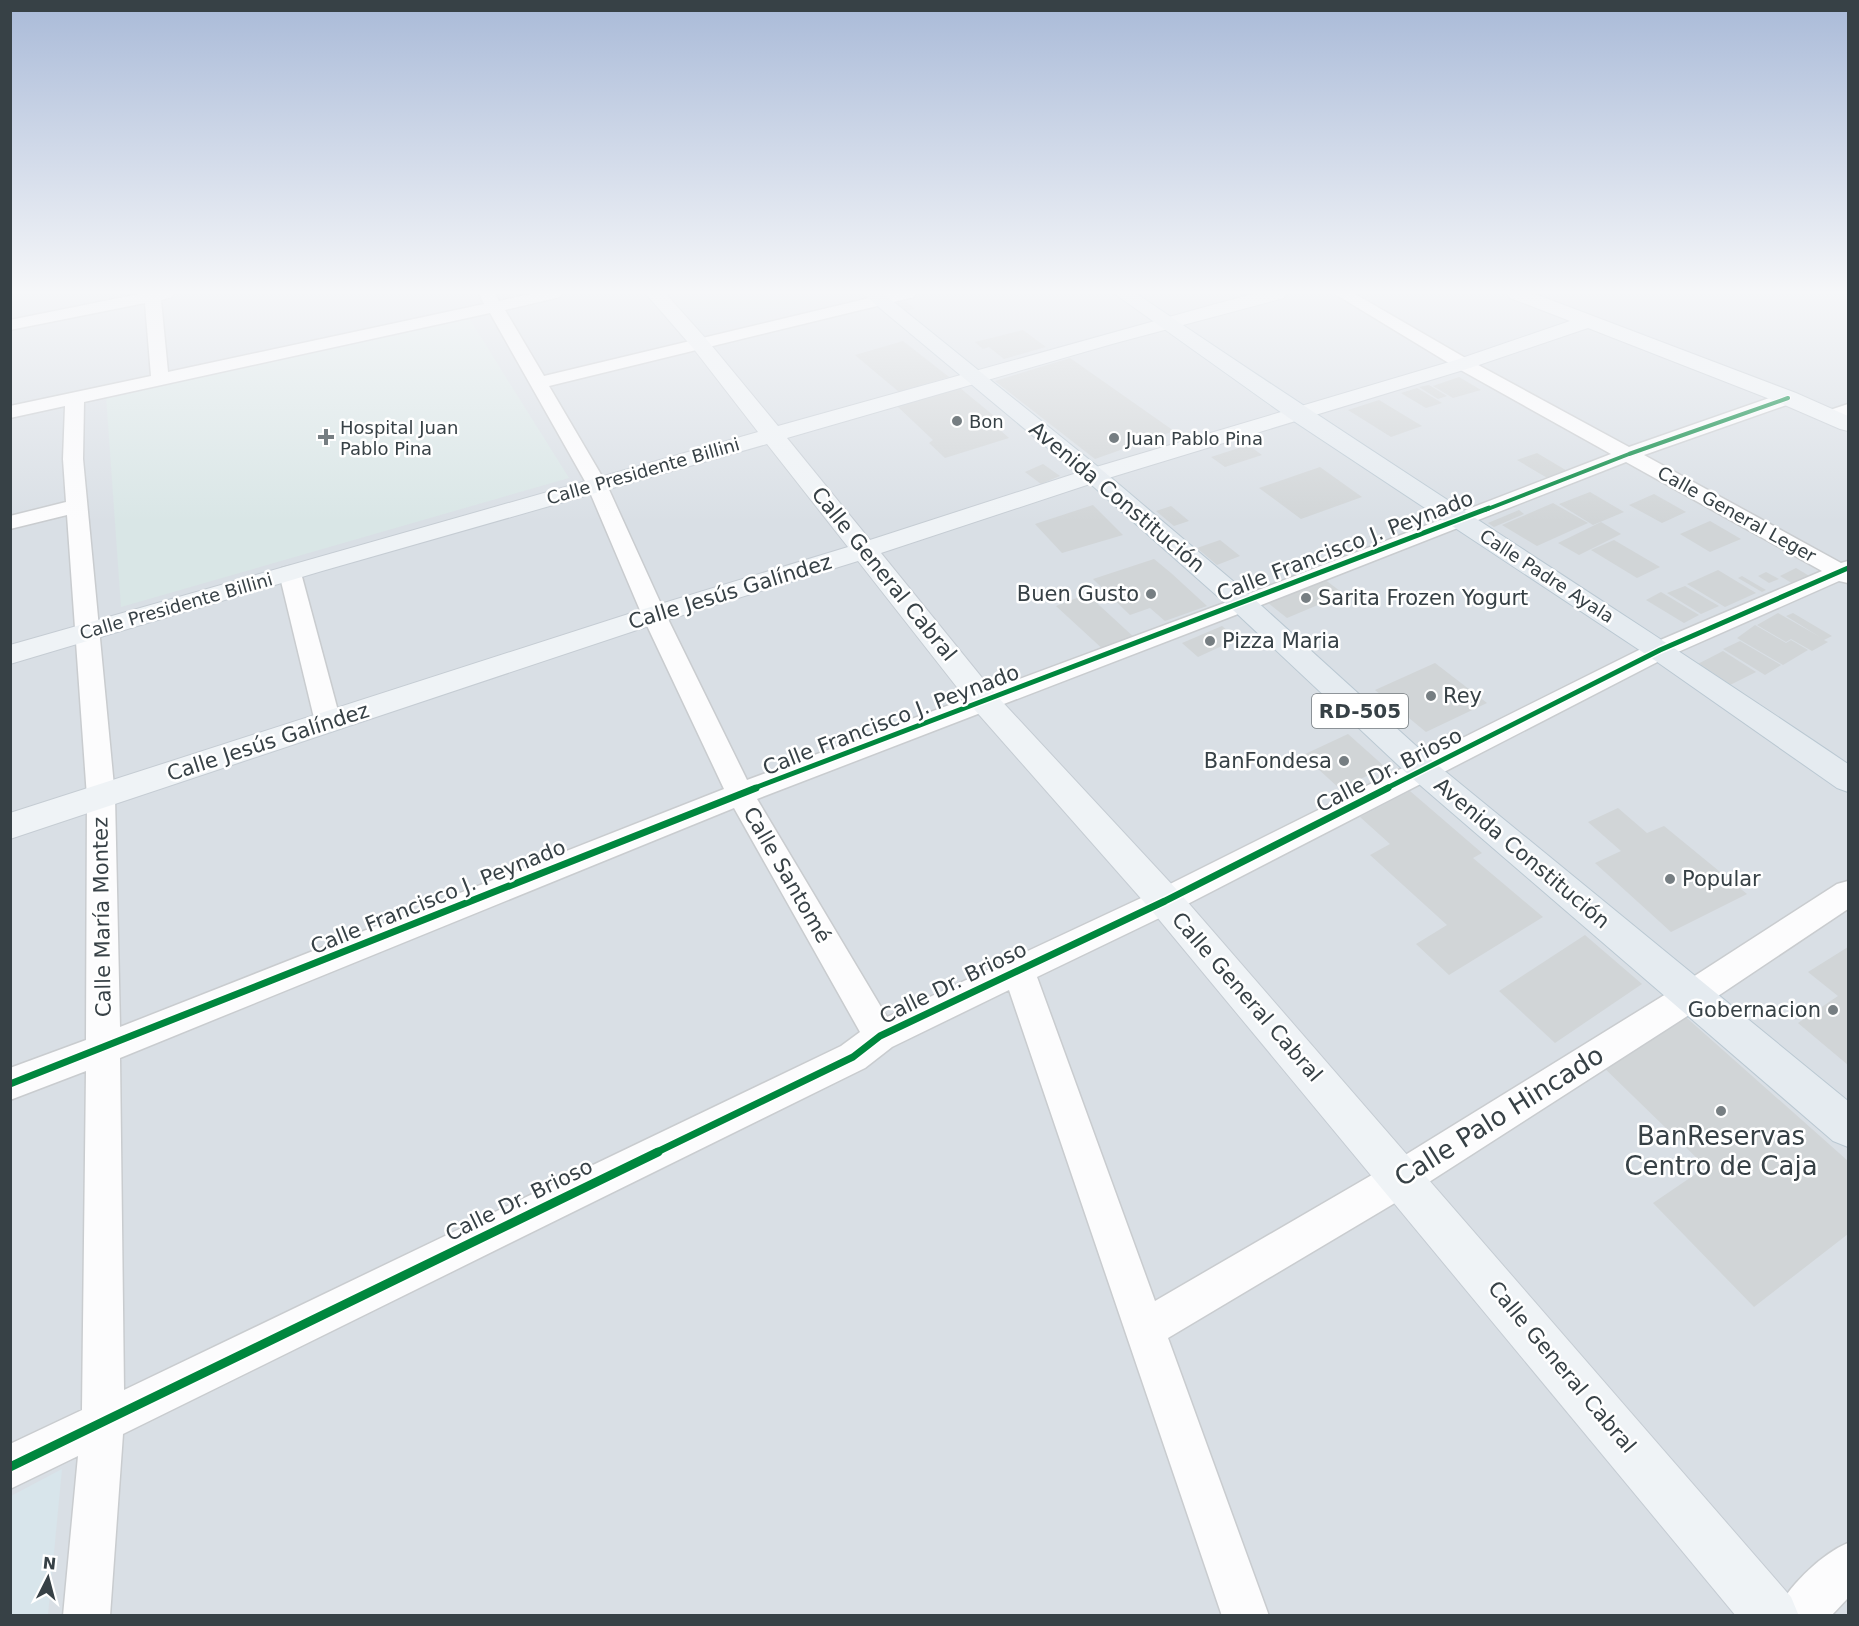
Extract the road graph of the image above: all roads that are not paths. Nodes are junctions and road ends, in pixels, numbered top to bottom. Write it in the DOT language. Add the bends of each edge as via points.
graph roads {
  1 [pos="160,370"];
  2 [pos="198,370"];
  3 [pos="532,370"];
  4 [pos="590,370"];
  5 [pos="720,370"];
  6 [pos="965,370"];
  7 [pos="1002,370"];
  8 [pos="1234,370"];
  9 [pos="1443,370"];
  10 [pos="1474,370"];
  11 [pos="1716,370"];
  12 [pos="974,378"];
  13 [pos="160,379"];
  14 [pos="539,382"];
  15 [pos="75,398"];
  16 [pos="1788,398"];
  17 [pos="10,412"];
  18 [pos="1297,413"];
  19 [pos="1842,416"];
  20 [pos="772,435"];
  21 [pos="1629,454"];
  22 [pos="1094,475"];
  23 [pos="596,483"];
  24 [pos="76,506"];
  25 [pos="1460,520"];
  26 [pos="10,523"];
  27 [pos="865,550"];
  28 [pos="1846,572"];
  29 [pos="290,573"];
  30 [pos="1243,604"];
  31 [pos="654,615"];
  32 [pos="86,632"];
  33 [pos="1660,650"];
  34 [pos="10,655"];
  35 [pos="985,702"];
  36 [pos="328,722"];
  37 [pos="1424,771"];
  38 [pos="1848,780"];
  39 [pos="740,794"];
  40 [pos="101,796"];
  41 [pos="10,826"];
  42 [pos="1848,893"];
  43 [pos="1165,901"];
  44 [pos="1018,970"];
  45 [pos="1691,996"];
  46 [pos="880,1036"];
  47 [pos="103,1049"];
  48 [pos="10,1084"];
  49 [pos="1848,1127"];
  50 [pos="1402,1178"];
  51 [pos="1144,1330"];
  52 [pos="103,1420"];
  53 [pos="10,1467"];
  54 [pos="1848,1566"];
  55 [pos="86,1616"];
  56 [pos="1246,1616"];
  57 [pos="1772,1616"];
  58 [pos="1797,1616"];
  1 -- 13 [label="street"];
  2 -- 13 [label="street"];
  3 -- 14 [label="street, Calle Santomé"];
  4 -- 14 [label="street"];
  5 -- 20 [label="street, Calle General Cabral"];
  6 -- 12 [label="main road, Avenida Constitución / RD-505"];
  7 -- 12 [label="street, Calle Presidente Billini"];
  8 -- 18 [label="main road, Calle Padre Ayala"];
  9 -- 18 [label="street, Calle Jesús Galíndez"];
  10 -- 21 [label="street, Calle General Leger"];
  11 -- 16 [label="street"];
  12 -- 20 [label="street, Calle Presidente Billini"];
  12 -- 22 [label="main road, Avenida Constitución / RD-505"];
  13 -- 15 [label="street"];
  14 -- 23 [label="street, Calle Santomé"];
  15 -- 17 [label="street"];
  15 -- 24 [label="street, Calle María Montez"];
  16 -- 19 [label="street"];
  16 -- 21 [label="street, Calle Francisco J. Peynado"];
  18 -- 22 [label="street, Calle Jesús Galíndez"];
  18 -- 25 [label="main road, Calle Padre Ayala"];
  20 -- 23 [label="street, Calle Presidente Billini"];
  20 -- 27 [label="street, Calle General Cabral"];
  21 -- 25 [label="street, Calle Francisco J. Peynado"];
  21 -- 28 [label="street, Calle General Leger"];
  22 -- 27 [label="street, Calle Jesús Galíndez"];
  22 -- 30 [label="main road, Avenida Constitución / RD-505"];
  23 -- 29 [label="street, Calle Presidente Billini"];
  23 -- 31 [label="street, Calle Santomé"];
  24 -- 26 [label="street"];
  24 -- 32 [label="street, Calle María Montez"];
  25 -- 30 [label="street, Calle Francisco J. Peynado"];
  25 -- 33 [label="main road, Calle Padre Ayala"];
  27 -- 31 [label="street, Calle Jesús Galíndez"];
  27 -- 35 [label="street, Calle General Cabral"];
  28 -- 33 [label="street, Calle Dr. Brioso"];
  29 -- 32 [label="street, Calle Presidente Billini"];
  29 -- 36 [label="street"];
  30 -- 35 [label="street, Calle Francisco J. Peynado"];
  30 -- 37 [label="main road, Avenida Constitución / RD-505"];
  31 -- 36 [label="street, Calle Jesús Galíndez"];
  31 -- 39 [label="street, Calle Santomé"];
  32 -- 34 [label="street, Calle Presidente Billini"];
  32 -- 40 [label="street, Calle María Montez"];
  33 -- 37 [label="street, Calle Dr. Brioso"];
  33 -- 38 [label="main road, Calle Padre Ayala"];
  35 -- 39 [label="street, Calle Francisco J. Peynado"];
  35 -- 43 [label="street, Calle General Cabral"];
  36 -- 40 [label="street, Calle Jesús Galíndez"];
  37 -- 43 [label="street, Calle Dr. Brioso"];
  37 -- 45 [label="main road, Avenida Constitución / RD-505"];
  39 -- 46 [label="street, Calle Santomé"];
  39 -- 47 [label="street, Calle Francisco J. Peynado"];
  40 -- 41 [label="street, Calle Jesús Galíndez"];
  40 -- 47 [label="street, Calle María Montez"];
  42 -- 45 [label="street, Calle Palo Hincado"];
  43 -- 44 [label="street, Calle Dr. Brioso"];
  43 -- 50 [label="street, Calle General Cabral"];
  44 -- 46 [label="street, Calle Dr. Brioso"];
  44 -- 51 [label="street"];
  45 -- 49 [label="main road, Avenida Constitución / RD-505"];
  45 -- 50 [label="street, Calle Palo Hincado"];
  46 -- 52 [label="street, Calle Dr. Brioso" via="853,1057"];
  47 -- 48 [label="street, Calle Francisco J. Peynado"];
  47 -- 52 [label="street, Calle María Montez"];
  50 -- 51 [label="street, Calle Palo Hincado"];
  50 -- 57 [label="street, Calle General Cabral"];
  51 -- 56 [label="street"];
  52 -- 53 [label="street, Calle Dr. Brioso"];
  52 -- 55 [label="street, Calle María Montez"];
  54 -- 58 [label="street"];
}
